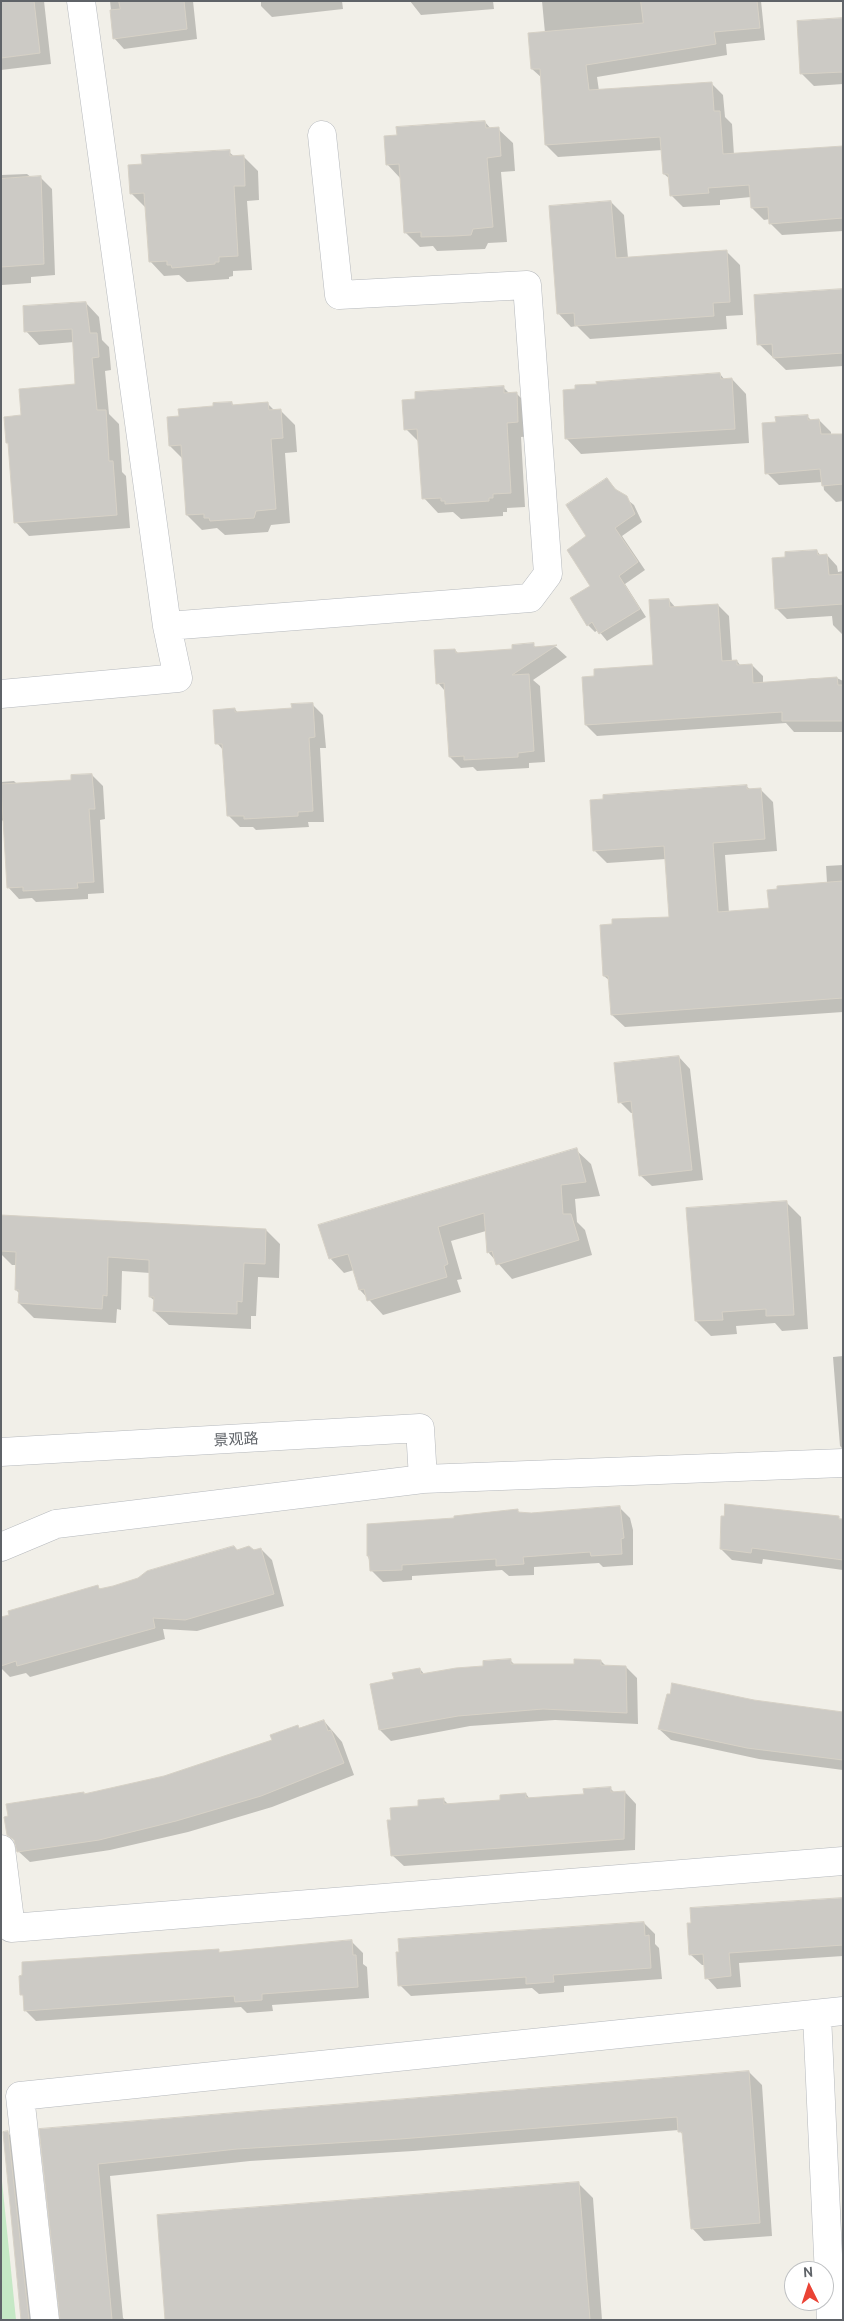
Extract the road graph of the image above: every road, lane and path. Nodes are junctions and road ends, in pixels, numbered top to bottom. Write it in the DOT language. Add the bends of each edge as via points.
graph roads {
  1 [pos="81,1"];
  2 [pos="322,136"];
  3 [pos="167,626"];
  4 [pos="1,694"];
  5 [pos="1,1452"];
  6 [pos="843,1463"];
  7 [pos="423,1479"];
  8 [pos="1,1547"];
  9 [pos="1,1849"];
  10 [pos="843,1861"];
  11 [pos="830,2013"];
  12 [pos="46,2320"];
  13 [pos="831,2320"];
  1 -- 3 [label="street"];
  2 -- 3 [label="street" via="339,295 527,285 548,574 530,598"];
  3 -- 4 [label="street" via="178,678"];
  5 -- 7 [label="street, 景观路" via="420,1428"];
  6 -- 7 [label="street"];
  7 -- 8 [label="street" via="56,1524"];
  9 -- 10 [label="street" via="11,1928"];
  11 -- 12 [label="street" via="20,2096"];
  11 -- 13 [label="street"];
}
